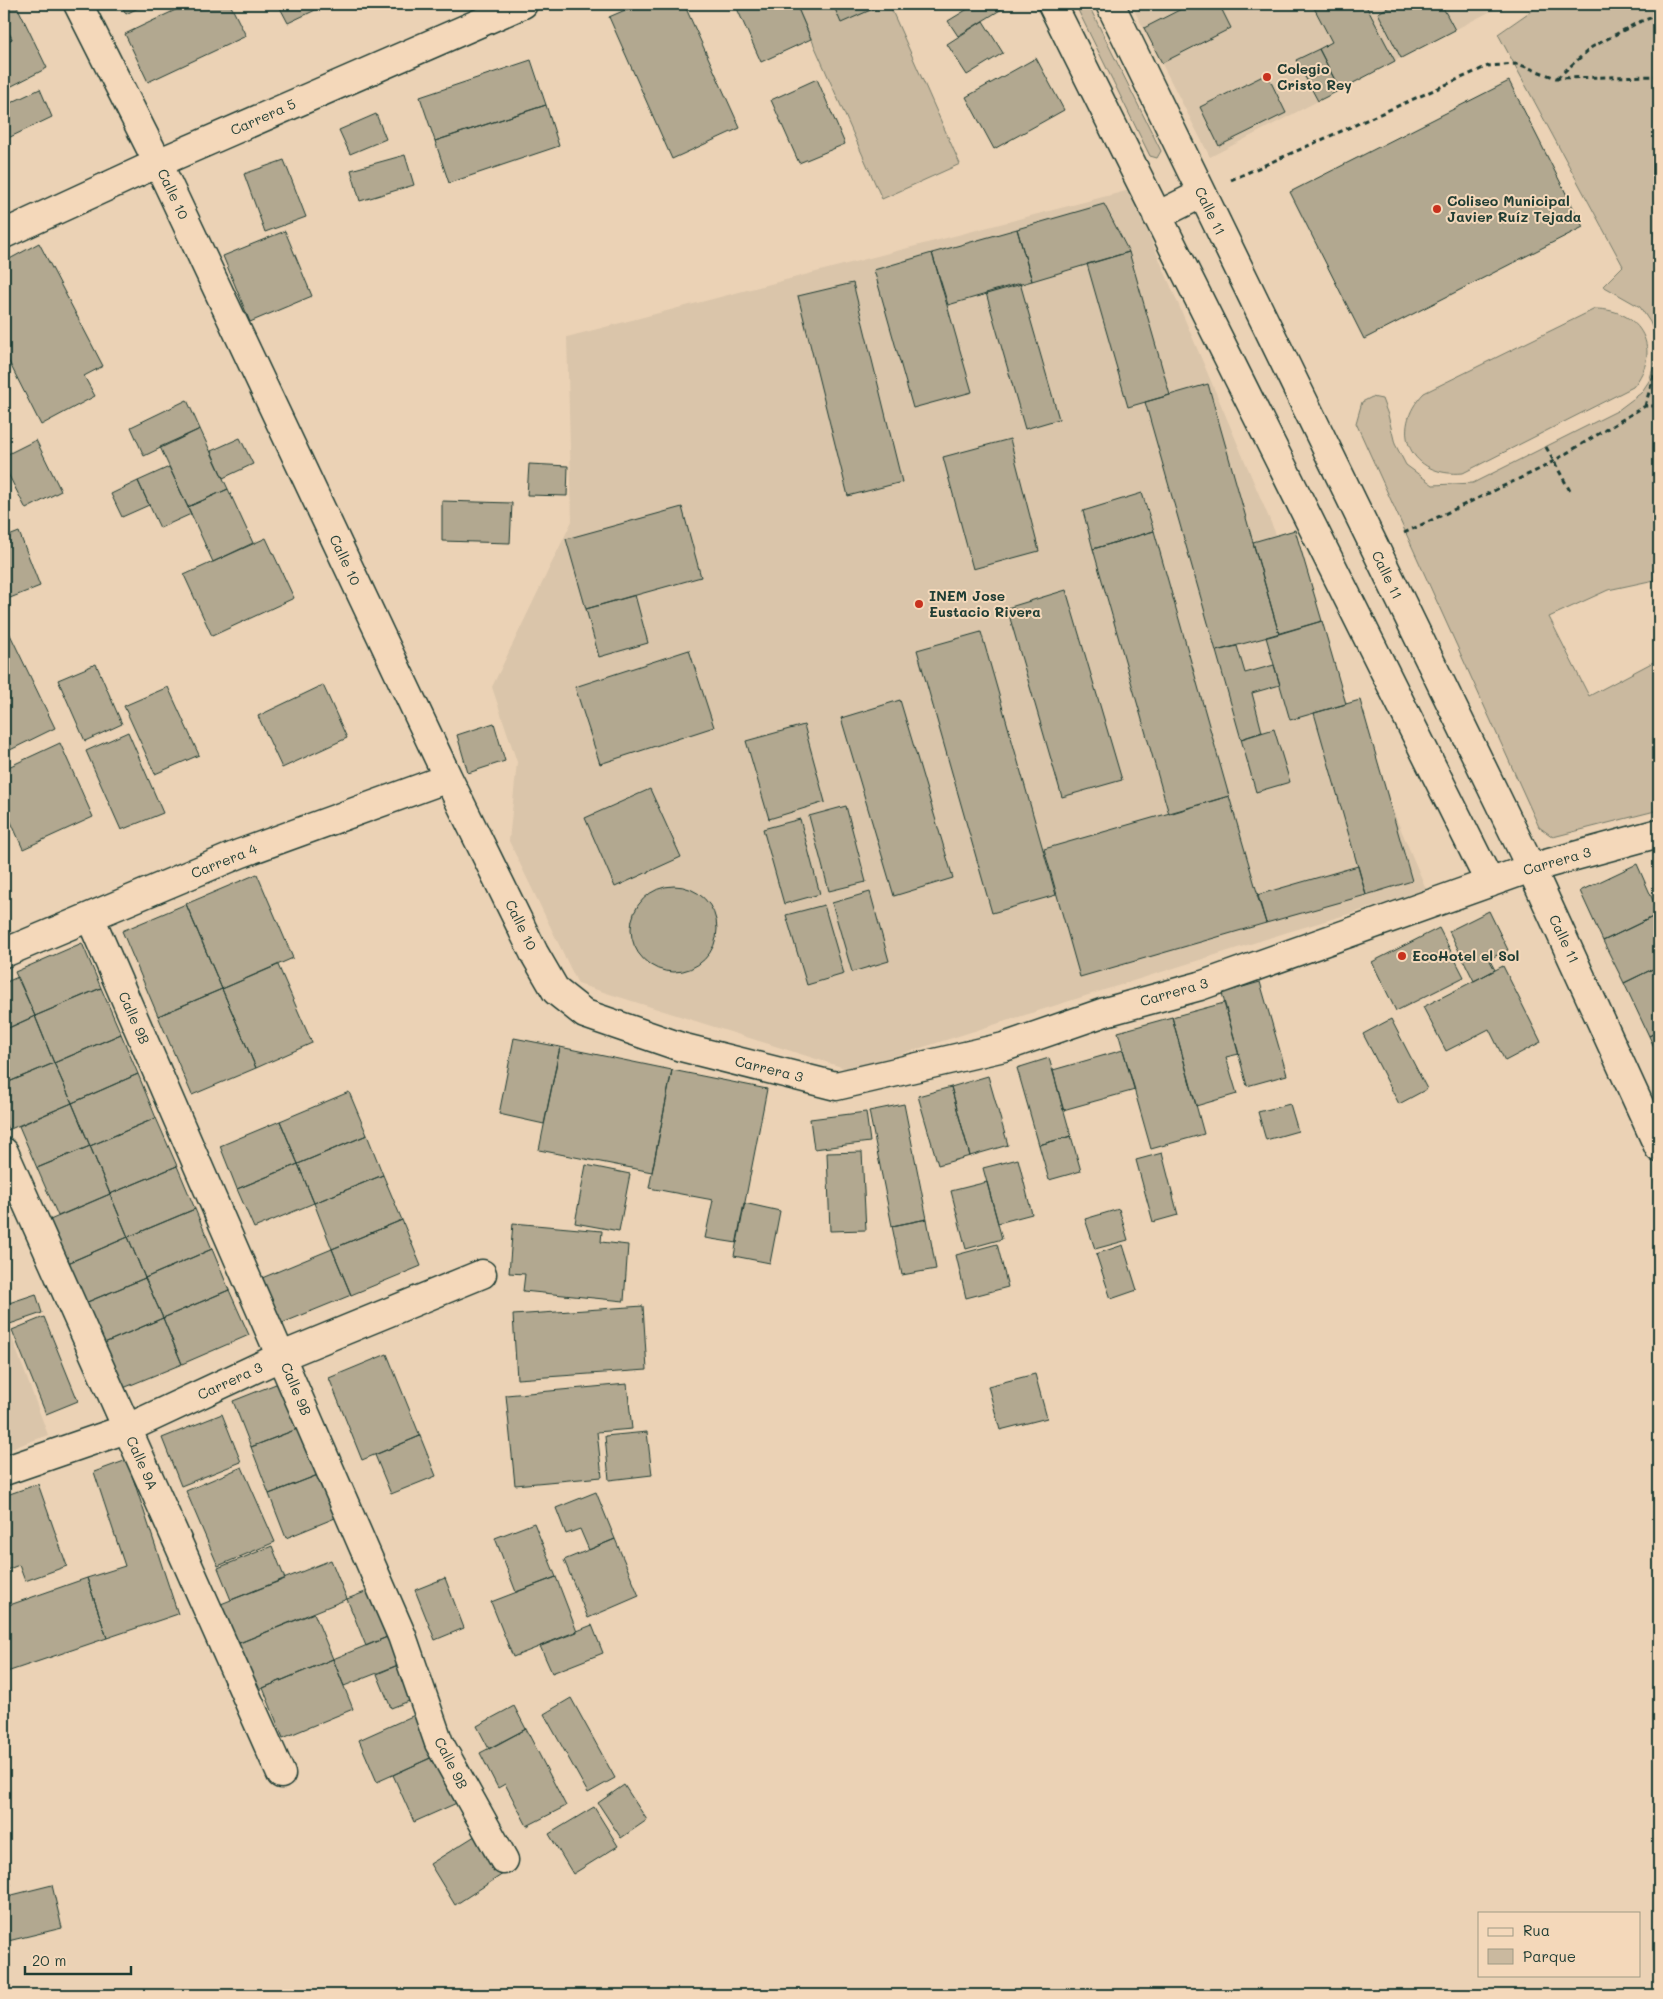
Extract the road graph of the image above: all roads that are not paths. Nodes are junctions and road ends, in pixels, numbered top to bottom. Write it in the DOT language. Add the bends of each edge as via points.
graph roads {
  1 [pos="78,4"];
  2 [pos="523,4"];
  3 [pos="1052,4"];
  4 [pos="1110,4"];
  5 [pos="158,163"];
  6 [pos="1201,194"];
  7 [pos="1157,216"];
  8 [pos="4,234"];
  9 [pos="448,778"];
  10 [pos="1659,833"];
  11 [pos="1531,868"];
  12 [pos="1490,883"];
  13 [pos="90,916"];
  14 [pos="4,953"];
  15 [pos="681,1047"];
  16 [pos="1659,1148"];
  17 [pos="4,1152"];
  18 [pos="482,1274"];
  19 [pos="282,1356"];
  20 [pos="126,1429"];
  21 [pos="4,1471"];
  22 [pos="281,1774"];
  23 [pos="504,1860"];
  1 -- 5 [label="street, Calle 10"];
  2 -- 5 [label="street, Carrera 5"];
  3 -- 7 [label="street"];
  4 -- 6 [label="street, Calle 11"];
  5 -- 8 [label="street, Carrera 5"];
  5 -- 9 [label="street, Calle 10"];
  6 -- 7 [label="street"];
  6 -- 11 [label="street, Calle 11"];
  7 -- 12 [label="street"];
  9 -- 13 [label="street, Carrera 4" via="239,854"];
  9 -- 15 [label="street, Calle 10" via="556,991 585,1014"];
  10 -- 11 [label="street, Carrera 3"];
  11 -- 12 [label="street, Carrera 3"];
  11 -- 16 [label="street, Calle 11"];
  12 -- 15 [label="street, Carrera 3" via="1200,986 1105,1012 1004,1047 836,1086"];
  13 -- 14 [label="street, Carrera 4"];
  13 -- 19 [label="street, Calle 9B"];
  17 -- 20 [label="street, Calle 9A"];
  18 -- 19 [label="street, Carrera 3"];
  19 -- 20 [label="street, Carrera 3"];
  19 -- 23 [label="street, Calle 9B" via="402,1636 439,1743"];
  20 -- 21 [label="street, Carrera 3"];
  20 -- 22 [label="street, Calle 9A"];
}
